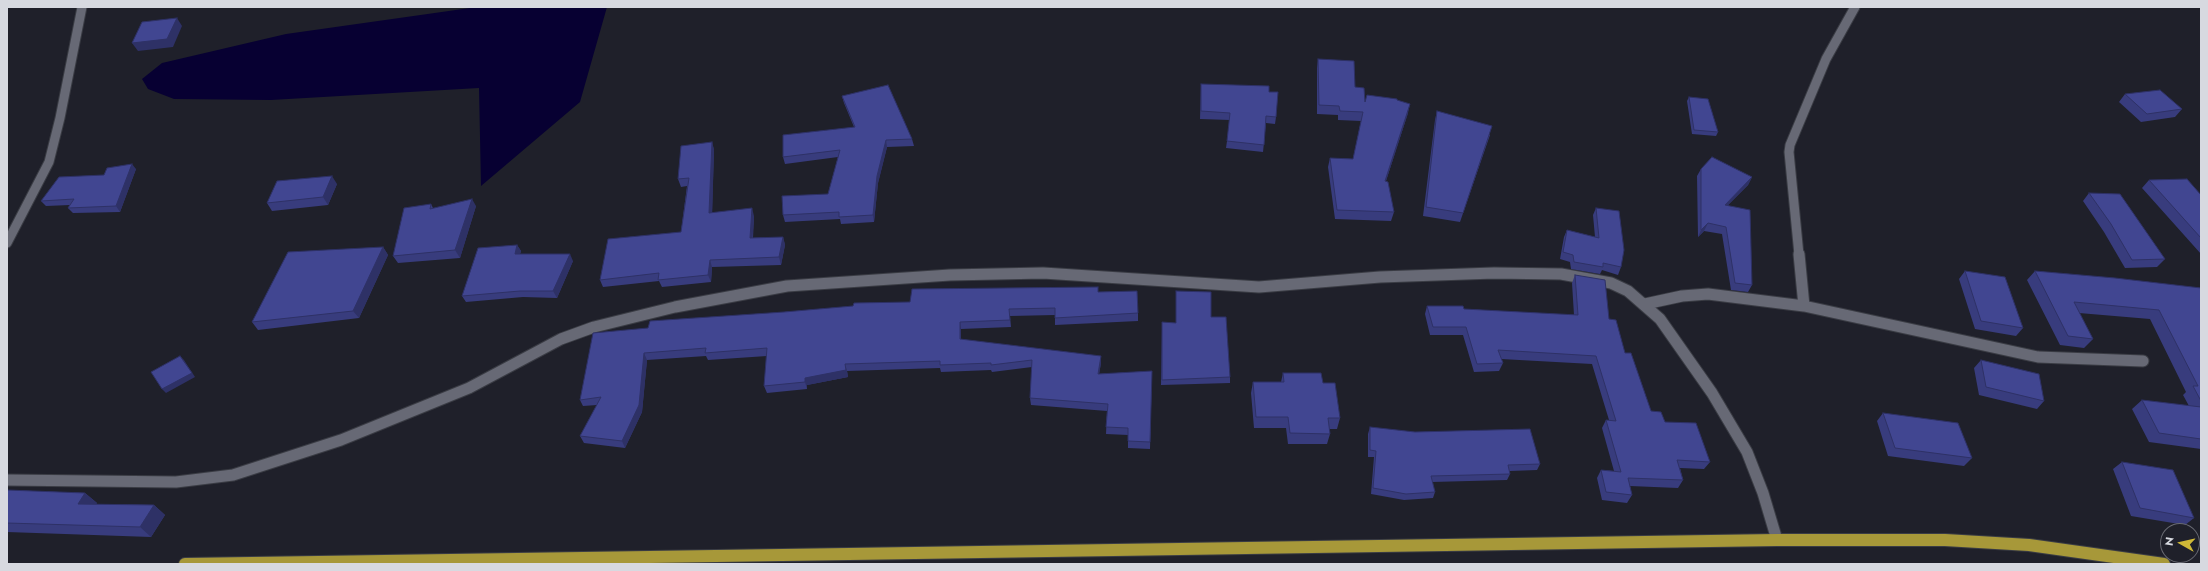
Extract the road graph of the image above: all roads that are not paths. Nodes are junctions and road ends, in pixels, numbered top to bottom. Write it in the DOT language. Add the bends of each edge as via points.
graph roads {
  1 [pos="82,7"];
  2 [pos="1854,7"];
  3 [pos="7,244"];
  4 [pos="1645,304"];
  5 [pos="1804,306"];
  6 [pos="2143,361"];
  7 [pos="7,480"];
  8 [pos="1777,540"];
  9 [pos="186,564"];
  10 [pos="2164,564"];
  1 -- 3 [label="street" via="49,162"];
  2 -- 5 [label="street" via="1826,59 1789,152"];
  4 -- 5 [label="street" via="1682,296 1708,294"];
  4 -- 7 [label="street" via="1628,291 1611,283 1561,274 1494,273 1380,277 1259,287 1036,273 950,275 787,286 675,307 594,327 561,339 469,388 341,440 233,475 176,482"];
  4 -- 8 [label="street" via="1660,318 1682,349 1747,452"];
  5 -- 6 [label="street" via="2038,357"];
  8 -- 9 [label="highway"];
  8 -- 10 [label="highway" via="1945,540 2029,545"];
}
